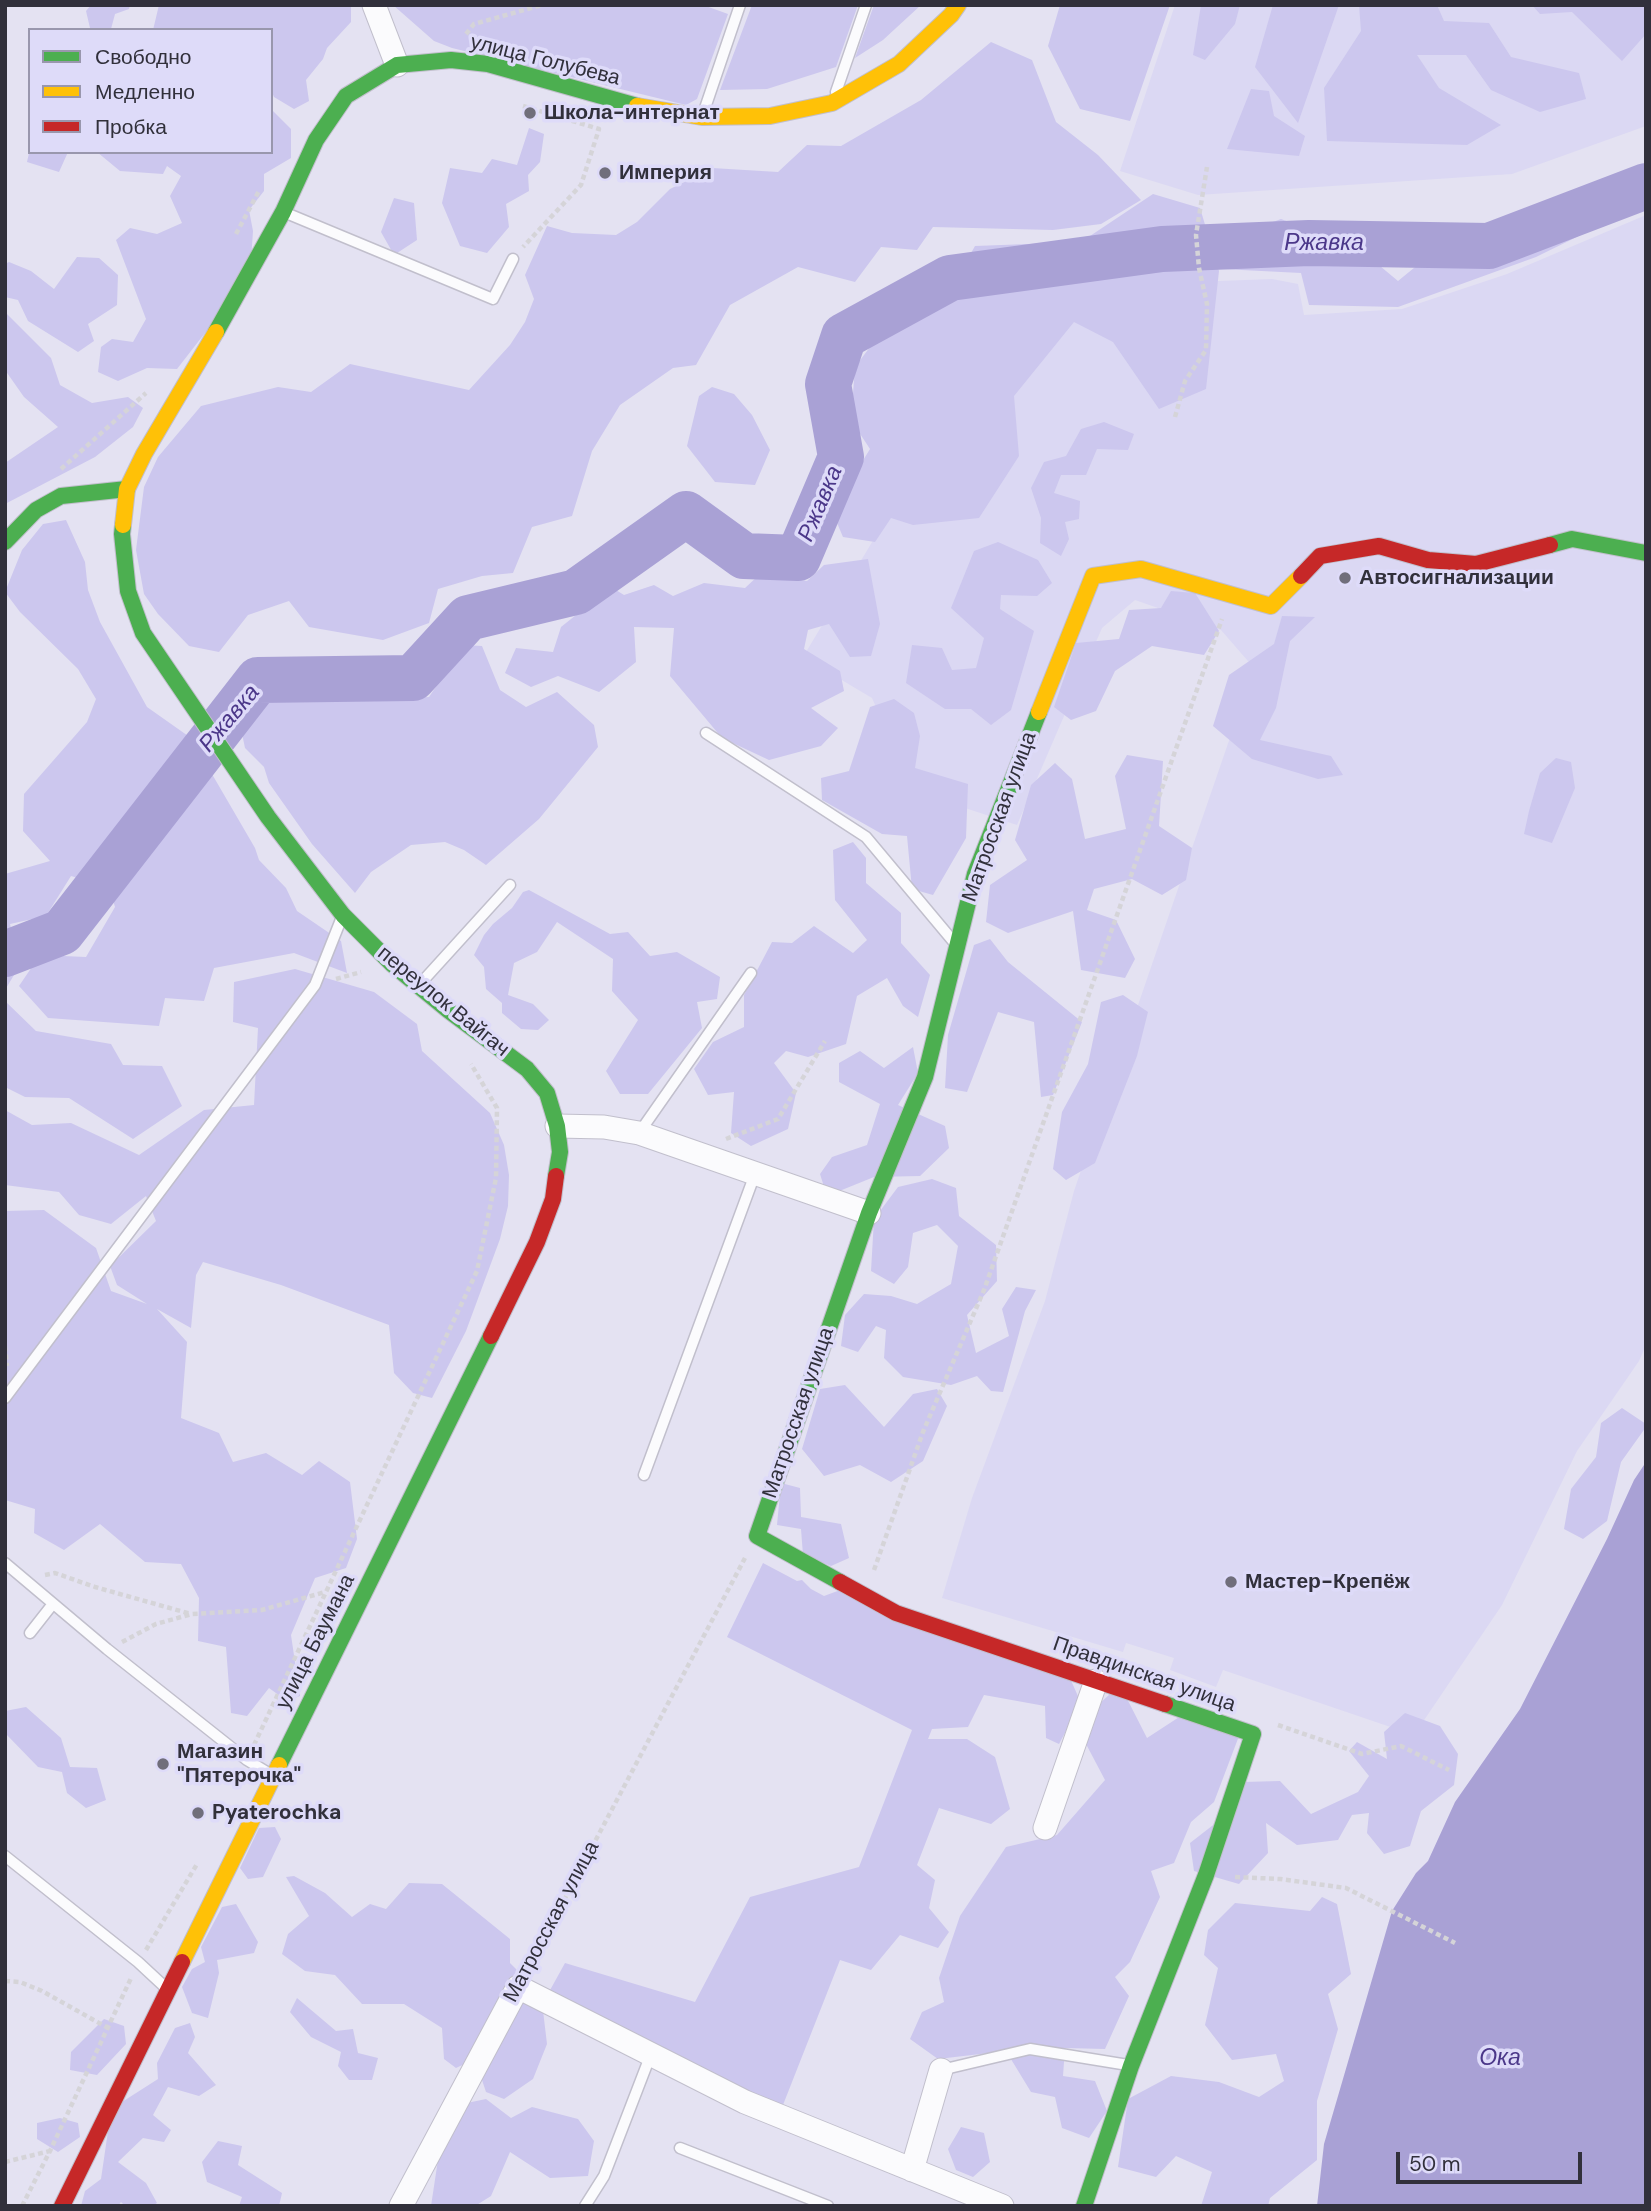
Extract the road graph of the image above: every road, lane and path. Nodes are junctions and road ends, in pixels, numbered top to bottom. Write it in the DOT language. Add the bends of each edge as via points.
graph roads {
  1 [pos="374,5"];
  2 [pos="541,5"];
  3 [pos="726,5"];
  4 [pos="866,5"];
  5 [pos="958,5"];
  6 [pos="739,7"];
  7 [pos="460,39"];
  8 [pos="397,65"];
  9 [pos="516,103"];
  10 [pos="832,103"];
  11 [pos="702,117"];
  12 [pos="1207,167"];
  13 [pos="265,179"];
  14 [pos="283,212"];
  15 [pos="233,240"];
  16 [pos="513,258"];
  17 [pos="156,384"];
  18 [pos="1175,417"];
  19 [pos="60,469"];
  20 [pos="127,489"];
  21 [pos="12,528"];
  22 [pos="5,542"];
  23 [pos="1646,553"];
  24 [pos="1231,595"];
  25 [pos="706,733"];
  26 [pos="510,885"];
  27 [pos="343,915"];
  28 [pos="957,946"];
  29 [pos="392,964"];
  30 [pos="751,972"];
  31 [pos="315,985"];
  32 [pos="418,986"];
  33 [pos="825,1041"];
  34 [pos="471,1063"];
  35 [pos="557,1126"];
  36 [pos="639,1133"];
  37 [pos="692,1152"];
  38 [pos="755,1174"];
  39 [pos="869,1213"];
  40 [pos="5,1398"];
  41 [pos="643,1475"];
  42 [pos="757,1536"];
  43 [pos="5,1563"];
  44 [pos="24,1579"];
  45 [pos="326,1592"];
  46 [pos="865,1595"];
  47 [pos="52,1605"];
  48 [pos="192,1614"];
  49 [pos="30,1633"];
  50 [pos="107,1649"];
  51 [pos="1096,1681"];
  52 [pos="1276,1724"];
  53 [pos="247,1760"];
  54 [pos="1449,1770"];
  55 [pos="273,1776"];
  56 [pos="1045,1828"];
  57 [pos="5,1856"];
  58 [pos="200,1859"];
  59 [pos="1206,1875"];
  60 [pos="1455,1942"];
  61 [pos="138,1962"];
  62 [pos="5,1981"];
  63 [pos="518,1987"];
  64 [pos="168,1990"];
  65 [pos="108,2028"];
  66 [pos="650,2054"];
  67 [pos="1131,2066"];
  68 [pos="941,2070"];
  69 [pos="681,2148"];
  70 [pos="50,2151"];
  71 [pos="5,2162"];
  72 [pos="912,2170"];
  73 [pos="22,2206"];
  74 [pos="62,2206"];
  75 [pos="401,2206"];
  76 [pos="585,2206"];
  77 [pos="828,2206"];
  78 [pos="1002,2206"];
  79 [pos="1084,2206"];
  1 -- 8 [label="street"];
  2 -- 7 [label="path" via="474,24"];
  3 -- 6 [label="lane"];
  4 -- 10 [label="lane"];
  5 -- 10 [label="street, улица Голубева" via="899,64"];
  6 -- 11 [label="lane"];
  8 -- 11 [label="street, улица Голубева" via="451,60 488,64 648,109"];
  8 -- 14 [label="street, улица Голубева" via="346,96 316,140"];
  9 -- 16 [label="path" via="598,129 581,185"];
  10 -- 11 [label="street, улица Голубева" via="770,116"];
  12 -- 18 [label="path" via="1196,235 1207,304 1206,350 1185,381"];
  13 -- 15 [label="path"];
  14 -- 16 [label="lane" via="493,299"];
  14 -- 20 [label="street, улица Голубева"];
  17 -- 19 [label="path"];
  20 -- 21 [label="street" via="61,496"];
  20 -- 27 [label="street, переулок Вайгач" via="122,534 128,591 144,633 268,817"];
  21 -- 22 [label="street"];
  23 -- 24 [label="street" via="1572,539 1476,564 1429,560 1379,546 1320,556 1271,607"];
  24 -- 28 [label="street, Матросская улица" via="1141,569 1093,576 975,874"];
  24 -- 46 [label="path" via="984,1290 923,1432"];
  25 -- 28 [label="lane" via="866,837"];
  26 -- 32 [label="lane"];
  27 -- 29 [label="street, переулок Вайгач"];
  27 -- 31 [label="lane"];
  28 -- 39 [label="street, Матросская улица" via="925,1077"];
  29 -- 31 [label="path"];
  29 -- 32 [label="street, переулок Вайгач"];
  30 -- 36 [label="lane"];
  31 -- 40 [label="lane"];
  32 -- 35 [label="street, переулок Вайгач" via="527,1069 547,1093"];
  33 -- 37 [label="path" via="778,1119"];
  34 -- 45 [label="path" via="496,1108 496,1178 477,1271"];
  35 -- 36 [label="street"];
  35 -- 55 [label="street, улица Баумана" via="558,1175 545,1224"];
  36 -- 37 [label="street"];
  37 -- 38 [label="street"];
  38 -- 39 [label="street"];
  38 -- 41 [label="lane"];
  39 -- 42 [label="street, Матросская улица"];
  42 -- 46 [label="street, Правдинская улица"];
  42 -- 63 [label="path, Матросская улица"];
  43 -- 44 [label="lane"];
  44 -- 47 [label="lane"];
  44 -- 48 [label="path" via="55,1573"];
  45 -- 48 [label="path" via="262,1610"];
  45 -- 53 [label="path"];
  46 -- 51 [label="street, Правдинская улица" via="896,1613"];
  47 -- 49 [label="lane"];
  47 -- 50 [label="lane"];
  48 -- 50 [label="path" via="156,1624"];
  50 -- 53 [label="lane"];
  51 -- 56 [label="street"];
  51 -- 59 [label="street, Правдинская улица" via="1253,1734"];
  52 -- 54 [label="path" via="1362,1754 1401,1746"];
  53 -- 55 [label="lane"];
  55 -- 64 [label="street, улица Баумана"];
  57 -- 61 [label="lane"];
  58 -- 61 [label="path"];
  59 -- 60 [label="path" via="1346,1888"];
  59 -- 67 [label="street, Правдинская улица"];
  61 -- 64 [label="lane"];
  61 -- 65 [label="path"];
  62 -- 65 [label="path" via="42,1991"];
  63 -- 66 [label="street"];
  63 -- 75 [label="street, Матросская улица"];
  64 -- 74 [label="street, улица Баумана"];
  65 -- 70 [label="path"];
  66 -- 72 [label="street" via="745,2102"];
  66 -- 76 [label="lane" via="604,2176"];
  67 -- 68 [label="lane" via="1030,2049"];
  67 -- 79 [label="street, Правдинская улица"];
  68 -- 72 [label="street"];
  69 -- 77 [label="lane"];
  70 -- 71 [label="path"];
  70 -- 73 [label="path"];
  72 -- 78 [label="street"];
}
